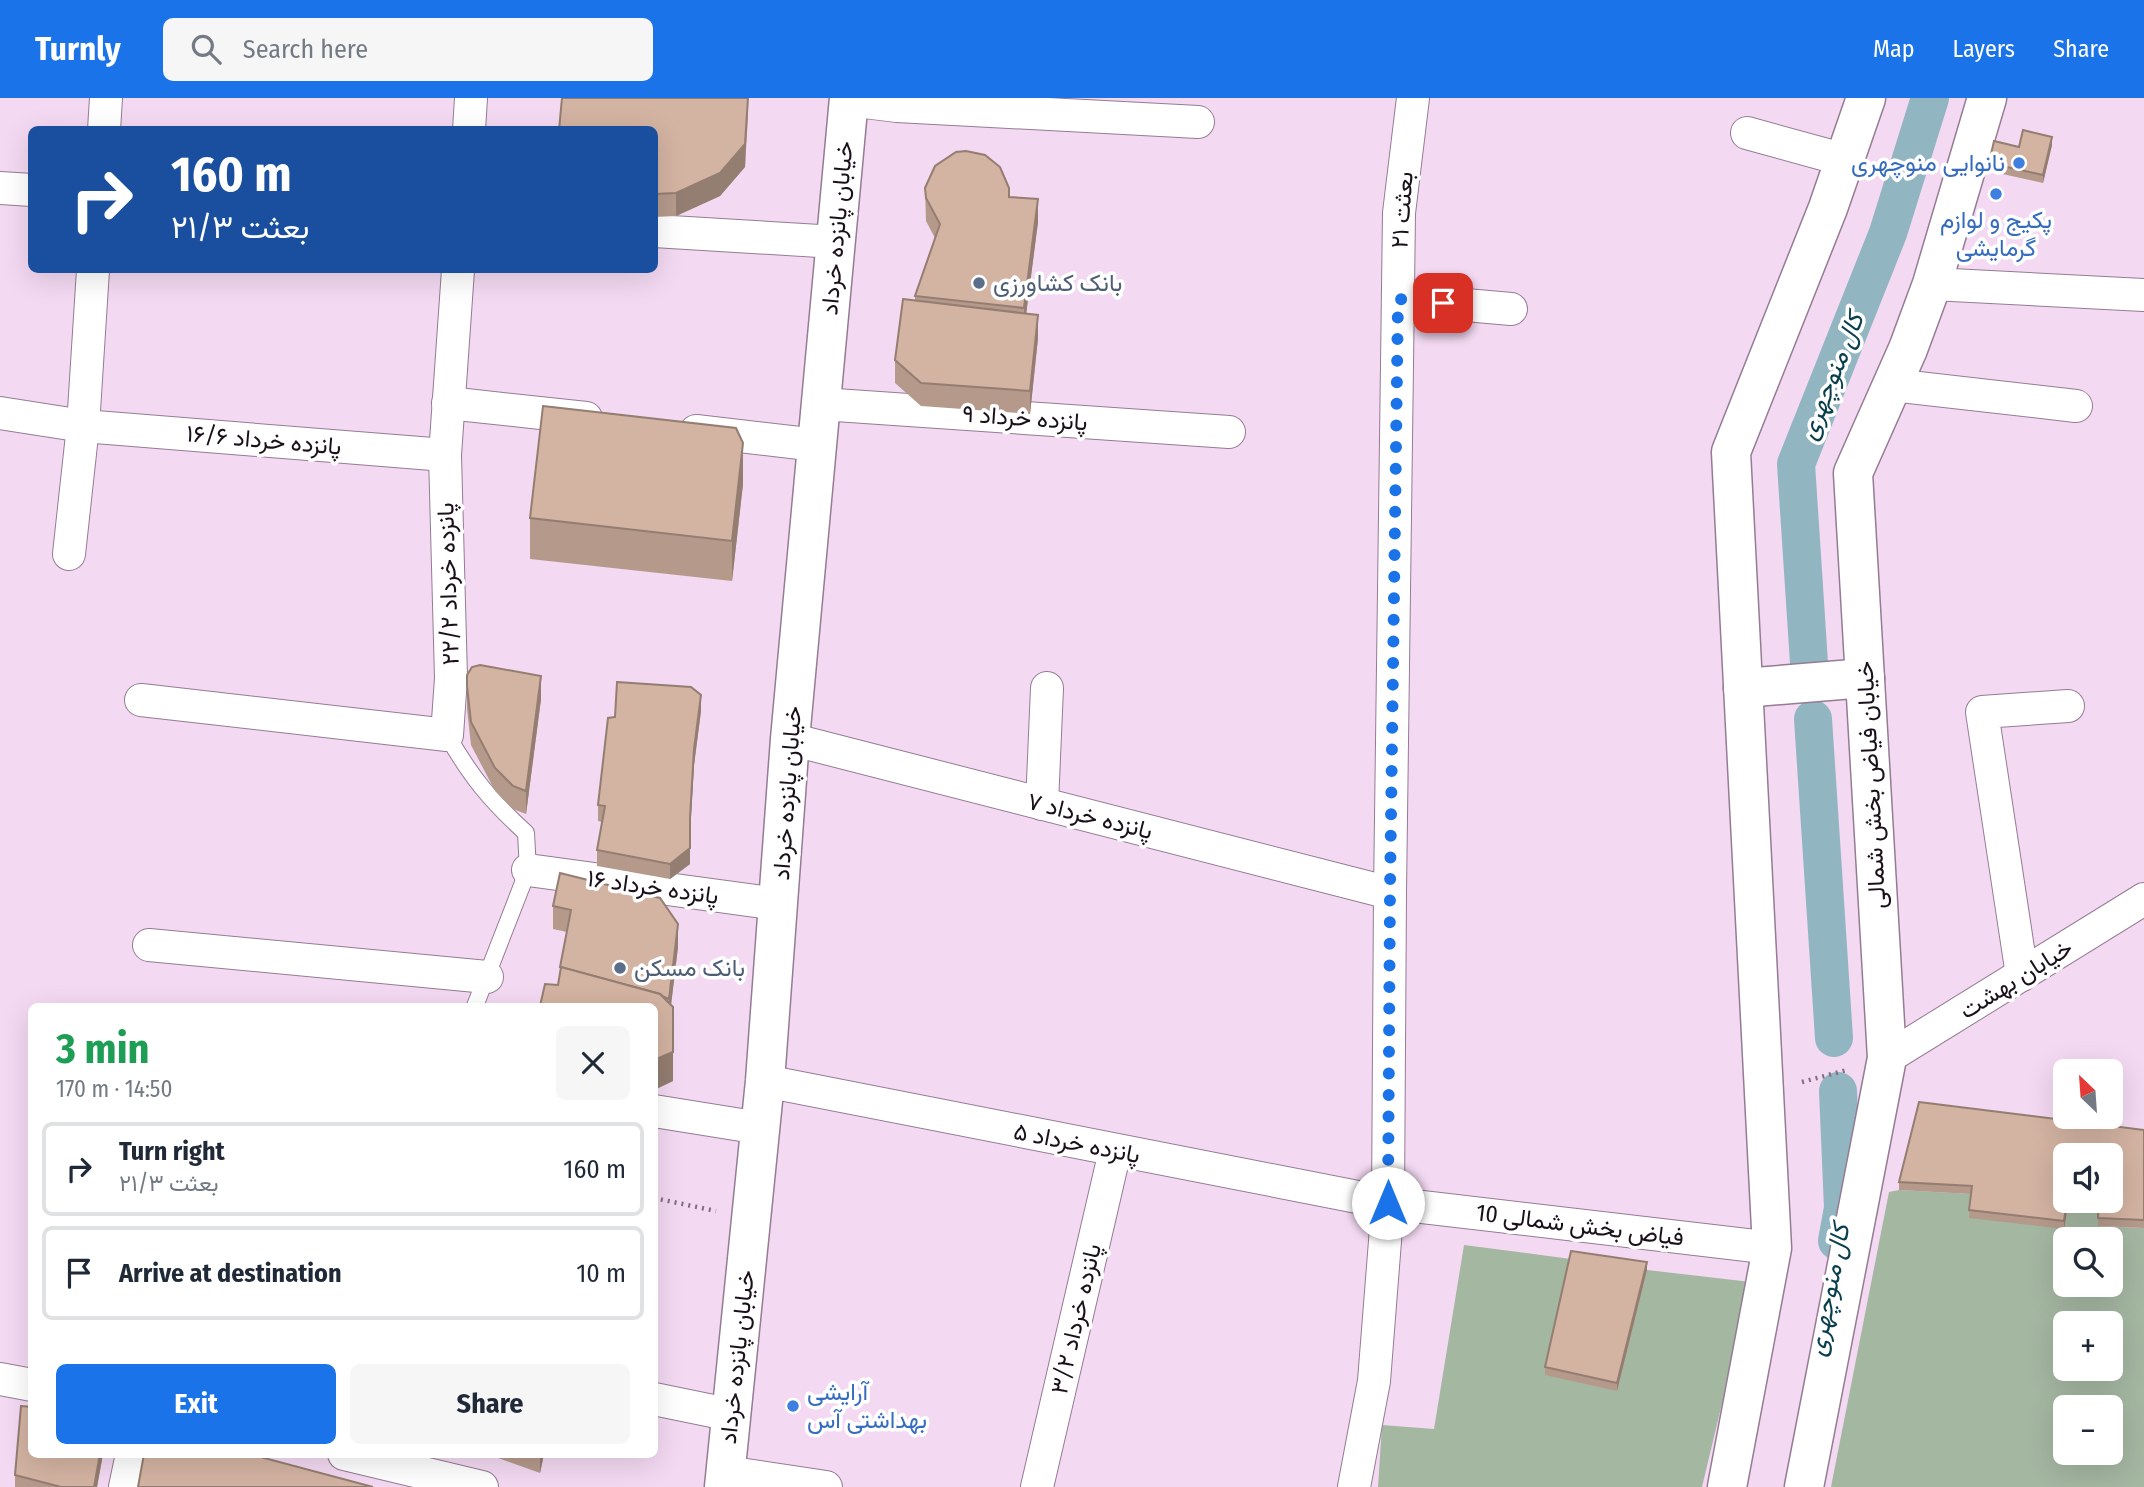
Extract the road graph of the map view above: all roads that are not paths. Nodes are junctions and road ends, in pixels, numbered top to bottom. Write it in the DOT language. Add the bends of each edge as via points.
graph roads {
  1 [pos="106,98"];
  2 [pos="471,98"];
  3 [pos="1413,98"];
  4 [pos="1866,98"];
  5 [pos="1987,98"];
  6 [pos="848,99"];
  7 [pos="1198,122"];
  8 [pos="104,126"];
  9 [pos="469,126"];
  10 [pos="1747,132"];
  11 [pos="1845,160"];
  12 [pos="0,188"];
  13 [pos="28,190"];
  14 [pos="658,231"];
  15 [pos="836,243"];
  16 [pos="93,273"];
  17 [pos="458,273"];
  18 [pos="1932,284"];
  19 [pos="2144,295"];
  20 [pos="1398,299"];
  21 [pos="1511,309"];
  22 [pos="1892,384"];
  23 [pos="448,403"];
  24 [pos="821,404"];
  25 [pos="2076,406"];
  26 [pos="0,413"];
  27 [pos="613,422"];
  28 [pos="83,426"];
  29 [pos="668,428"];
  30 [pos="1229,432"];
  31 [pos="817,445"];
  32 [pos="445,455"];
  33 [pos="69,554"];
  34 [pos="1865,678"];
  35 [pos="1047,688"];
  36 [pos="1743,688"];
  37 [pos="141,700"];
  38 [pos="2068,706"];
  39 [pos="447,735"];
  40 [pos="790,739"];
  41 [pos="1042,804"];
  42 [pos="528,870"];
  43 [pos="1390,892"];
  44 [pos="2144,899"];
  45 [pos="778,904"];
  46 [pos="149,945"];
  47 [pos="2022,975"];
  48 [pos="486,977"];
  49 [pos="476,1003"];
  50 [pos="1887,1058"];
  51 [pos="765,1081"];
  52 [pos="658,1112"];
  53 [pos="760,1128"];
  54 [pos="1115,1151"];
  55 [pos="1388,1203"];
  56 [pos="1772,1248"];
  57 [pos="0,1379"];
  58 [pos="28,1384"];
  59 [pos="658,1400"];
  60 [pos="732,1415"];
  61 [pos="131,1458"];
  62 [pos="361,1458"];
  63 [pos="725,1480"];
  64 [pos="125,1487"];
  65 [pos="482,1487"];
  66 [pos="826,1487"];
  67 [pos="1037,1487"];
  68 [pos="1354,1487"];
  69 [pos="1727,1487"];
  70 [pos="1804,1487"];
  1 -- 8 [label="street"];
  2 -- 9 [label="street"];
  3 -- 20 [label="street, بعثت ۲۱" via="1399,213"];
  4 -- 11 [label="street"];
  5 -- 18 [label="street, خیابان فیاض بخش شمالی"];
  6 -- 7 [label="street" via="897,106"];
  6 -- 15 [label="street, خیابان پانزده خرداد"];
  10 -- 11 [label="street"];
  11 -- 36 [label="street" via="1731,452"];
  12 -- 13 [label="street"];
  14 -- 15 [label="street"];
  15 -- 24 [label="street, خیابان پانزده خرداد"];
  16 -- 28 [label="street"];
  17 -- 23 [label="street, پانزده خرداد ۲۲/۲"];
  18 -- 19 [label="street"];
  18 -- 22 [label="street, خیابان فیاض بخش شمالی"];
  20 -- 21 [label="street"];
  20 -- 43 [label="street, بعثت ۲۱"];
  22 -- 25 [label="street"];
  22 -- 34 [label="street, خیابان فیاض بخش شمالی" via="1853,473"];
  23 -- 27 [label="street"];
  23 -- 32 [label="street, پانزده خرداد ۲۲/۲"];
  24 -- 30 [label="street, پانزده خرداد ۹"];
  24 -- 31 [label="street, خیابان پانزده خرداد"];
  26 -- 28 [label="street, پانزده خرداد ۱۶/۶"];
  28 -- 32 [label="street, پانزده خرداد ۱۶/۶"];
  28 -- 33 [label="street"];
  29 -- 31 [label="street"];
  31 -- 40 [label="street, خیابان پانزده خرداد"];
  32 -- 39 [label="street, پانزده خرداد ۲۲/۲" via="451,678"];
  34 -- 36 [label="street"];
  34 -- 50 [label="street, خیابان فیاض بخش شمالی"];
  35 -- 41 [label="street"];
  36 -- 56 [label="street"];
  37 -- 39 [label="street"];
  38 -- 47 [label="street" via="1982,712"];
  39 -- 42 [label="lane" via="492,802 526,833"];
  40 -- 41 [label="street, پانزده خرداد ۷"];
  40 -- 45 [label="street, خیابان پانزده خرداد"];
  41 -- 43 [label="street, پانزده خرداد ۷"];
  42 -- 45 [label="street, پانزده خرداد ۱۶"];
  42 -- 48 [label="lane"];
  43 -- 55 [label="street, بعثت ۲۱"];
  44 -- 47 [label="street, خیابان بهشت"];
  45 -- 51 [label="street, خیابان پانزده خرداد"];
  46 -- 48 [label="street"];
  47 -- 50 [label="street, خیابان بهشت"];
  48 -- 49 [label="lane"];
  50 -- 70 [label="street, خیابان فیاض بخش شمالی"];
  51 -- 53 [label="street, خیابان پانزده خرداد"];
  51 -- 54 [label="street, پانزده خرداد ۵"];
  52 -- 53 [label="street"];
  53 -- 60 [label="street, خیابان پانزده خرداد"];
  54 -- 55 [label="street, پانزده خرداد ۵"];
  54 -- 67 [label="street, پانزده خرداد ۳/۲"];
  55 -- 56 [label="street, فیاض بخش شمالی 10"];
  55 -- 68 [label="street, بعثت ۲۱" via="1374,1381"];
  56 -- 69 [label="street"];
  57 -- 58 [label="street"];
  59 -- 60 [label="street"];
  60 -- 63 [label="street, خیابان پانزده خرداد"];
  61 -- 64 [label="street"];
  62 -- 65 [label="street"];
  63 -- 66 [label="street"];
}
